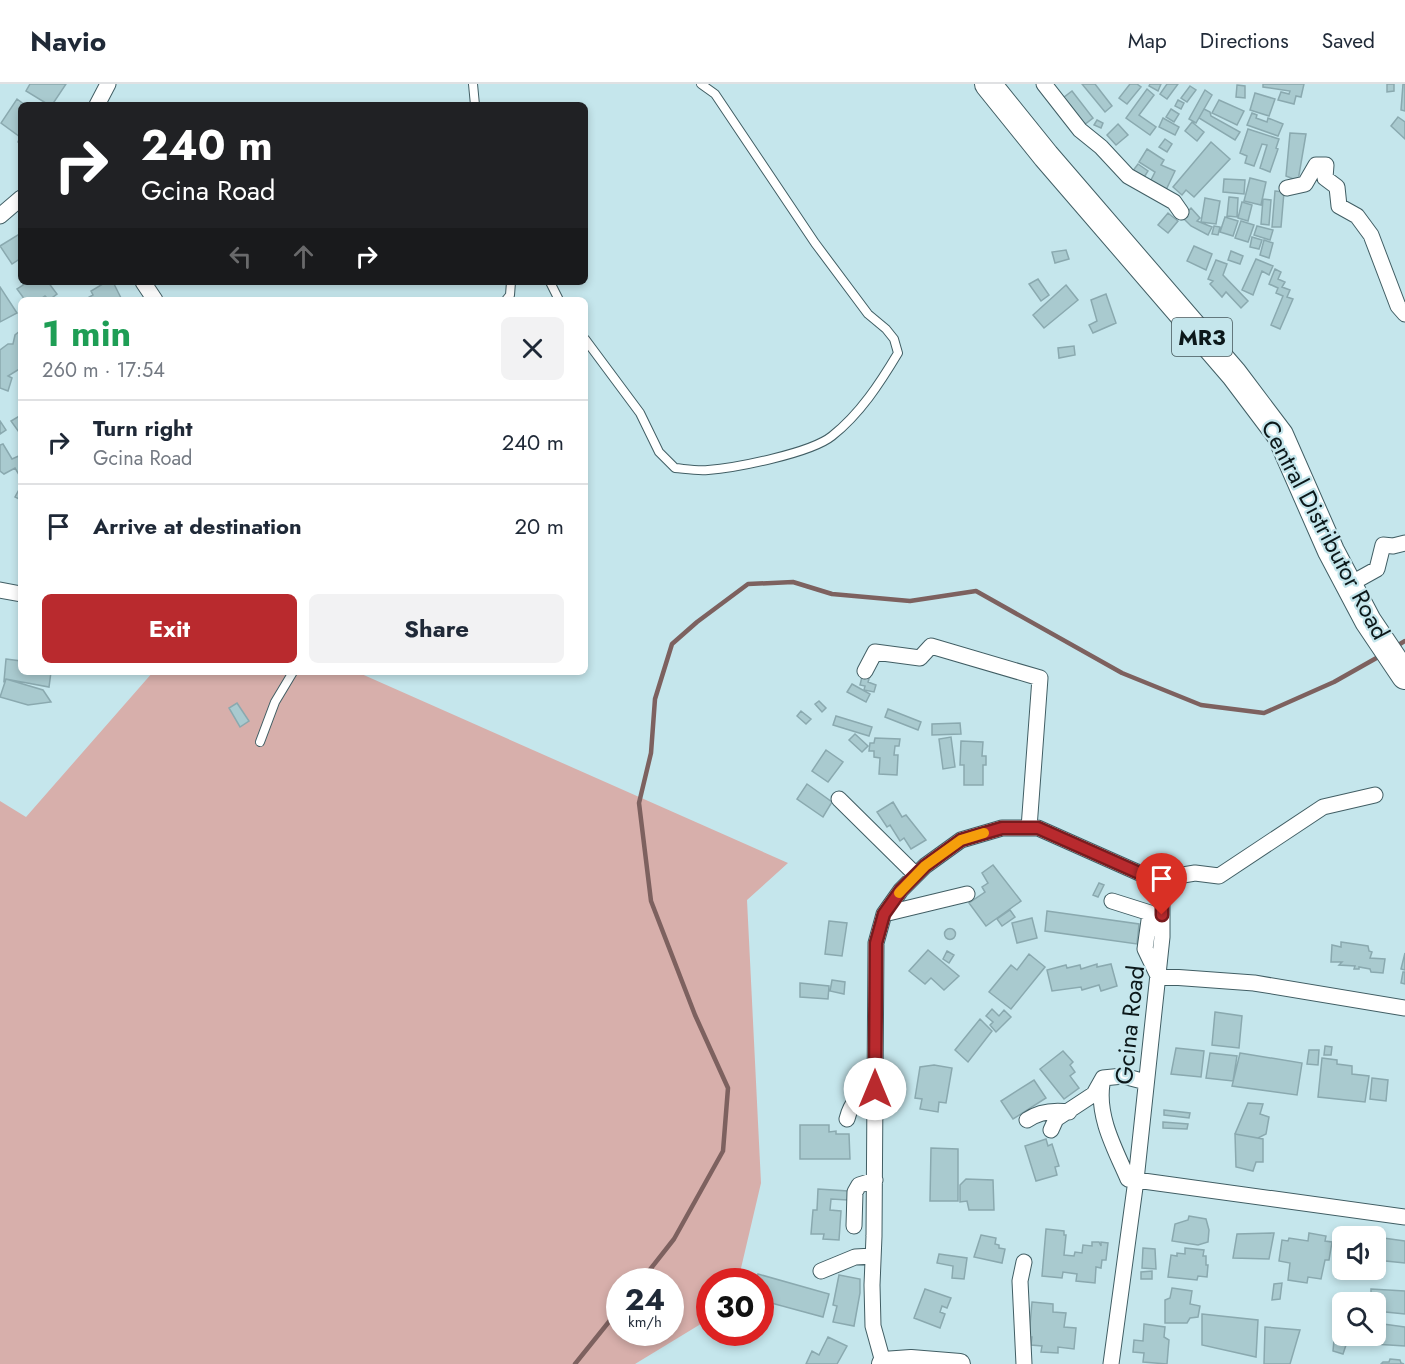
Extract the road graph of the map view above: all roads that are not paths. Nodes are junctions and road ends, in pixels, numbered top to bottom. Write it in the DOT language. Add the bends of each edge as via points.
graph roads {
  1 [pos="108,84"];
  2 [pos="473,84"];
  3 [pos="701,84"];
  4 [pos="988,84"];
  5 [pos="1000,84"];
  6 [pos="1049,85"];
  7 [pos="99,102"];
  8 [pos="475,102"];
  9 [pos="1287,188"];
  10 [pos="18,201"];
  11 [pos="1180,212"];
  12 [pos="0,216"];
  13 [pos="1405,314"];
  14 [pos="588,343"];
  15 [pos="1405,543"];
  16 [pos="1359,579"];
  17 [pos="0,590"];
  18 [pos="18,593"];
  19 [pos="1371,616"];
  20 [pos="1405,667"];
  21 [pos="865,671"];
  22 [pos="291,675"];
  23 [pos="260,742"];
  24 [pos="1376,795"];
  25 [pos="839,799"];
  26 [pos="1029,828"];
  27 [pos="916,875"];
  28 [pos="1162,892"];
  29 [pos="966,894"];
  30 [pos="1112,901"];
  31 [pos="884,914"];
  32 [pos="1158,976"];
  33 [pos="1405,1008"];
  34 [pos="1103,1078"];
  35 [pos="1146,1082"];
  36 [pos="875,1089"];
  37 [pos="1069,1113"];
  38 [pos="847,1119"];
  39 [pos="1028,1120"];
  40 [pos="1051,1130"];
  41 [pos="1132,1179"];
  42 [pos="875,1180"];
  43 [pos="1405,1217"];
  44 [pos="854,1226"];
  45 [pos="873,1256"];
  46 [pos="1024,1262"];
  47 [pos="821,1270"];
  48 [pos="883,1363"];
  49 [pos="960,1364"];
  50 [pos="1024,1364"];
  51 [pos="1111,1364"];
  1 -- 7 [label="street"];
  2 -- 8 [label="lane"];
  3 -- 14 [label="lane" via="715,94 815,243 868,314 894,339 898,353 878,386 831,437 767,460 707,470 675,468 659,452 640,413"];
  4 -- 19 [label="highway, Central Distributor Road / MR3" via="1234,374 1280,435 1331,551"];
  5 -- 16 [label="highway, Central Distributor Road / MR3" via="1289,427"];
  6 -- 11 [label="street" via="1080,130 1128,176 1174,202"];
  9 -- 13 [label="street" via="1305,184 1313,162 1326,165 1324,178 1337,187 1340,206 1357,216 1371,235 1398,306"];
  10 -- 12 [label="street"];
  15 -- 16 [label="street" via="1383,545 1377,569"];
  16 -- 19 [label="highway, Central Distributor Road / MR3"];
  17 -- 18 [label="street"];
  19 -- 20 [label="highway, Central Distributor Road / MR3"];
  21 -- 26 [label="street" via="875,652 920,658 931,646 1040,678"];
  22 -- 23 [label="lane" via="275,702"];
  24 -- 28 [label="street" via="1323,807 1219,876 1177,876"];
  25 -- 27 [label="street"];
  26 -- 27 [label="street" via="1002,828 961,840"];
  26 -- 28 [label="street" via="1038,828 1155,880"];
  27 -- 31 [label="street"];
  28 -- 32 [label="street, Gcina Road"];
  29 -- 31 [label="street"];
  30 -- 32 [label="street" via="1150,913 1145,949"];
  31 -- 36 [label="street" via="876,943"];
  32 -- 33 [label="street" via="1254,983"];
  32 -- 35 [label="street, Gcina Road"];
  34 -- 35 [label="street" via="1123,1076"];
  34 -- 37 [label="street" via="1094,1094"];
  34 -- 41 [label="street" via="1100,1099 1112,1146"];
  35 -- 41 [label="street, Gcina Road"];
  36 -- 38 [label="street" via="863,1092 849,1109"];
  36 -- 42 [label="street"];
  37 -- 39 [label="street" via="1044,1113"];
  37 -- 40 [label="street" via="1056,1119"];
  41 -- 43 [label="street"];
  41 -- 51 [label="street, Gcina Road"];
  42 -- 44 [label="street" via="859,1185 855,1192"];
  42 -- 45 [label="street"];
  45 -- 47 [label="street" via="855,1257"];
  45 -- 48 [label="street" via="873,1326"];
  46 -- 50 [label="street" via="1020,1281"];
  48 -- 49 [label="street" via="911,1360"];
}
